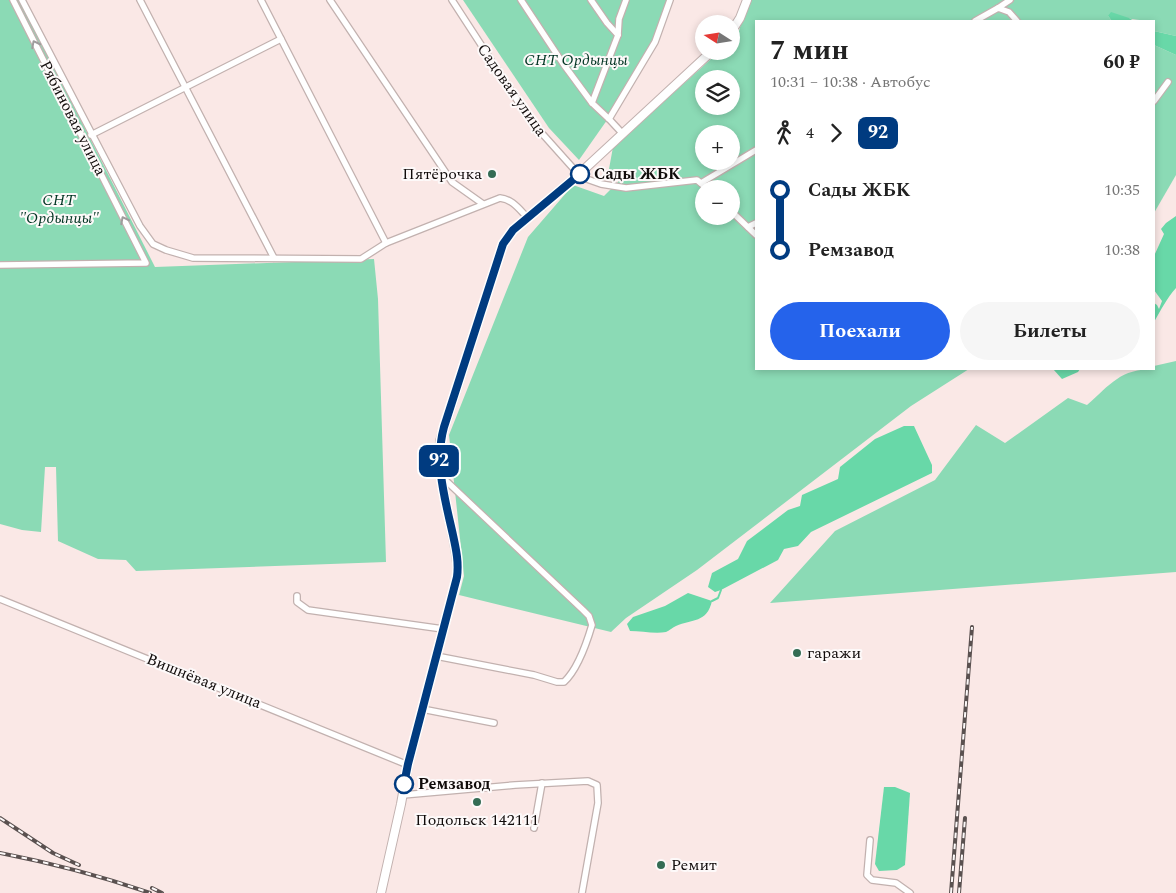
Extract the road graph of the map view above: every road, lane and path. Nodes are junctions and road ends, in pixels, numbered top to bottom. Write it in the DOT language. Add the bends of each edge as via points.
graph roads {
  1 [pos="13,0"];
  2 [pos="22,0"];
  3 [pos="140,0"];
  4 [pos="261,0"];
  5 [pos="330,0"];
  6 [pos="452,0"];
  7 [pos="521,0"];
  8 [pos="591,0"];
  9 [pos="626,0"];
  10 [pos="670,0"];
  11 [pos="747,0"];
  12 [pos="1010,0"];
  13 [pos="998,8"];
  14 [pos="740,18"];
  15 [pos="978,20"];
  16 [pos="1016,20"];
  17 [pos="618,35"];
  18 [pos="281,38"];
  19 [pos="702,60"];
  20 [pos="1168,82"];
  21 [pos="185,88"];
  22 [pos="1155,100"];
  23 [pos="592,103"];
  24 [pos="609,119"];
  25 [pos="622,133"];
  26 [pos="91,135"];
  27 [pos="755,151"];
  28 [pos="578,175"];
  29 [pos="695,180"];
  30 [pos="706,180"];
  31 [pos="483,204"];
  32 [pos="528,217"];
  33 [pos="740,219"];
  34 [pos="755,224"];
  35 [pos="748,227"];
  36 [pos="755,234"];
  37 [pos="386,243"];
  38 [pos="274,258"];
  39 [pos="0,265"];
  40 [pos="441,476"];
  41 [pos="297,596"];
  42 [pos="0,599"];
  43 [pos="443,630"];
  44 [pos="436,656"];
  45 [pos="422,709"];
  46 [pos="494,723"];
  47 [pos="408,764"];
  48 [pos="542,783"];
  49 [pos="403,795"];
  50 [pos="534,828"];
  51 [pos="870,840"];
  52 [pos="381,893"];
  53 [pos="582,893"];
  54 [pos="910,893"];
  39 -- 1 [label="street, Рябиновая улица, one-way" via="146,263"];
  2 -- 26 [label="street"];
  3 -- 21 [label="street"];
  4 -- 18 [label="street"];
  5 -- 31 [label="street" via="452,182"];
  6 -- 28 [label="street, Садовая улица" via="530,120"];
  7 -- 23 [label="street"];
  8 -- 17 [label="street"];
  9 -- 17 [label="street" via="619,19"];
  10 -- 24 [label="street" via="655,42"];
  11 -- 14 [label="street"];
  12 -- 13 [label="street"];
  13 -- 15 [label="street"];
  13 -- 16 [label="street" via="1009,12"];
  17 -- 23 [label="street"];
  18 -- 21 [label="street"];
  18 -- 37 [label="street"];
  19 -- 25 [label="street"];
  20 -- 22 [label="street"];
  21 -- 26 [label="street"];
  21 -- 38 [label="street"];
  23 -- 24 [label="street"];
  24 -- 25 [label="street"];
  25 -- 28 [label="street"];
  26 -- 38 [label="street" via="153,244 194,258"];
  27 -- 30 [label="street"];
  28 -- 29 [label="street" via="601,184 626,188"];
  28 -- 32 [label="street"];
  31 -- 32 [label="street" via="506,198"];
  31 -- 37 [label="street"];
  32 -- 40 [label="street" via="513,230 498,258 442,434"];
  33 -- 35 [label="street"];
  34 -- 35 [label="street"];
  35 -- 36 [label="street"];
  37 -- 38 [label="street" via="361,259"];
  40 -- 43 [label="street" via="457,556 457,577"];
  40 -- 44 [label="street" via="583,610 592,625 571,675 564,682"];
  41 -- 43 [label="street" via="297,602 308,610"];
  42 -- 47 [label="street, Вишнёвая улица"];
  43 -- 44 [label="street"];
  44 -- 45 [label="street"];
  45 -- 46 [label="street"];
  45 -- 47 [label="street"];
  47 -- 49 [label="street"];
  48 -- 49 [label="street"];
  48 -- 50 [label="street"];
  48 -- 53 [label="street" via="588,781 597,785 598,803"];
  49 -- 52 [label="street"];
  51 -- 54 [label="street" via="868,874 872,880 896,883"];
}
